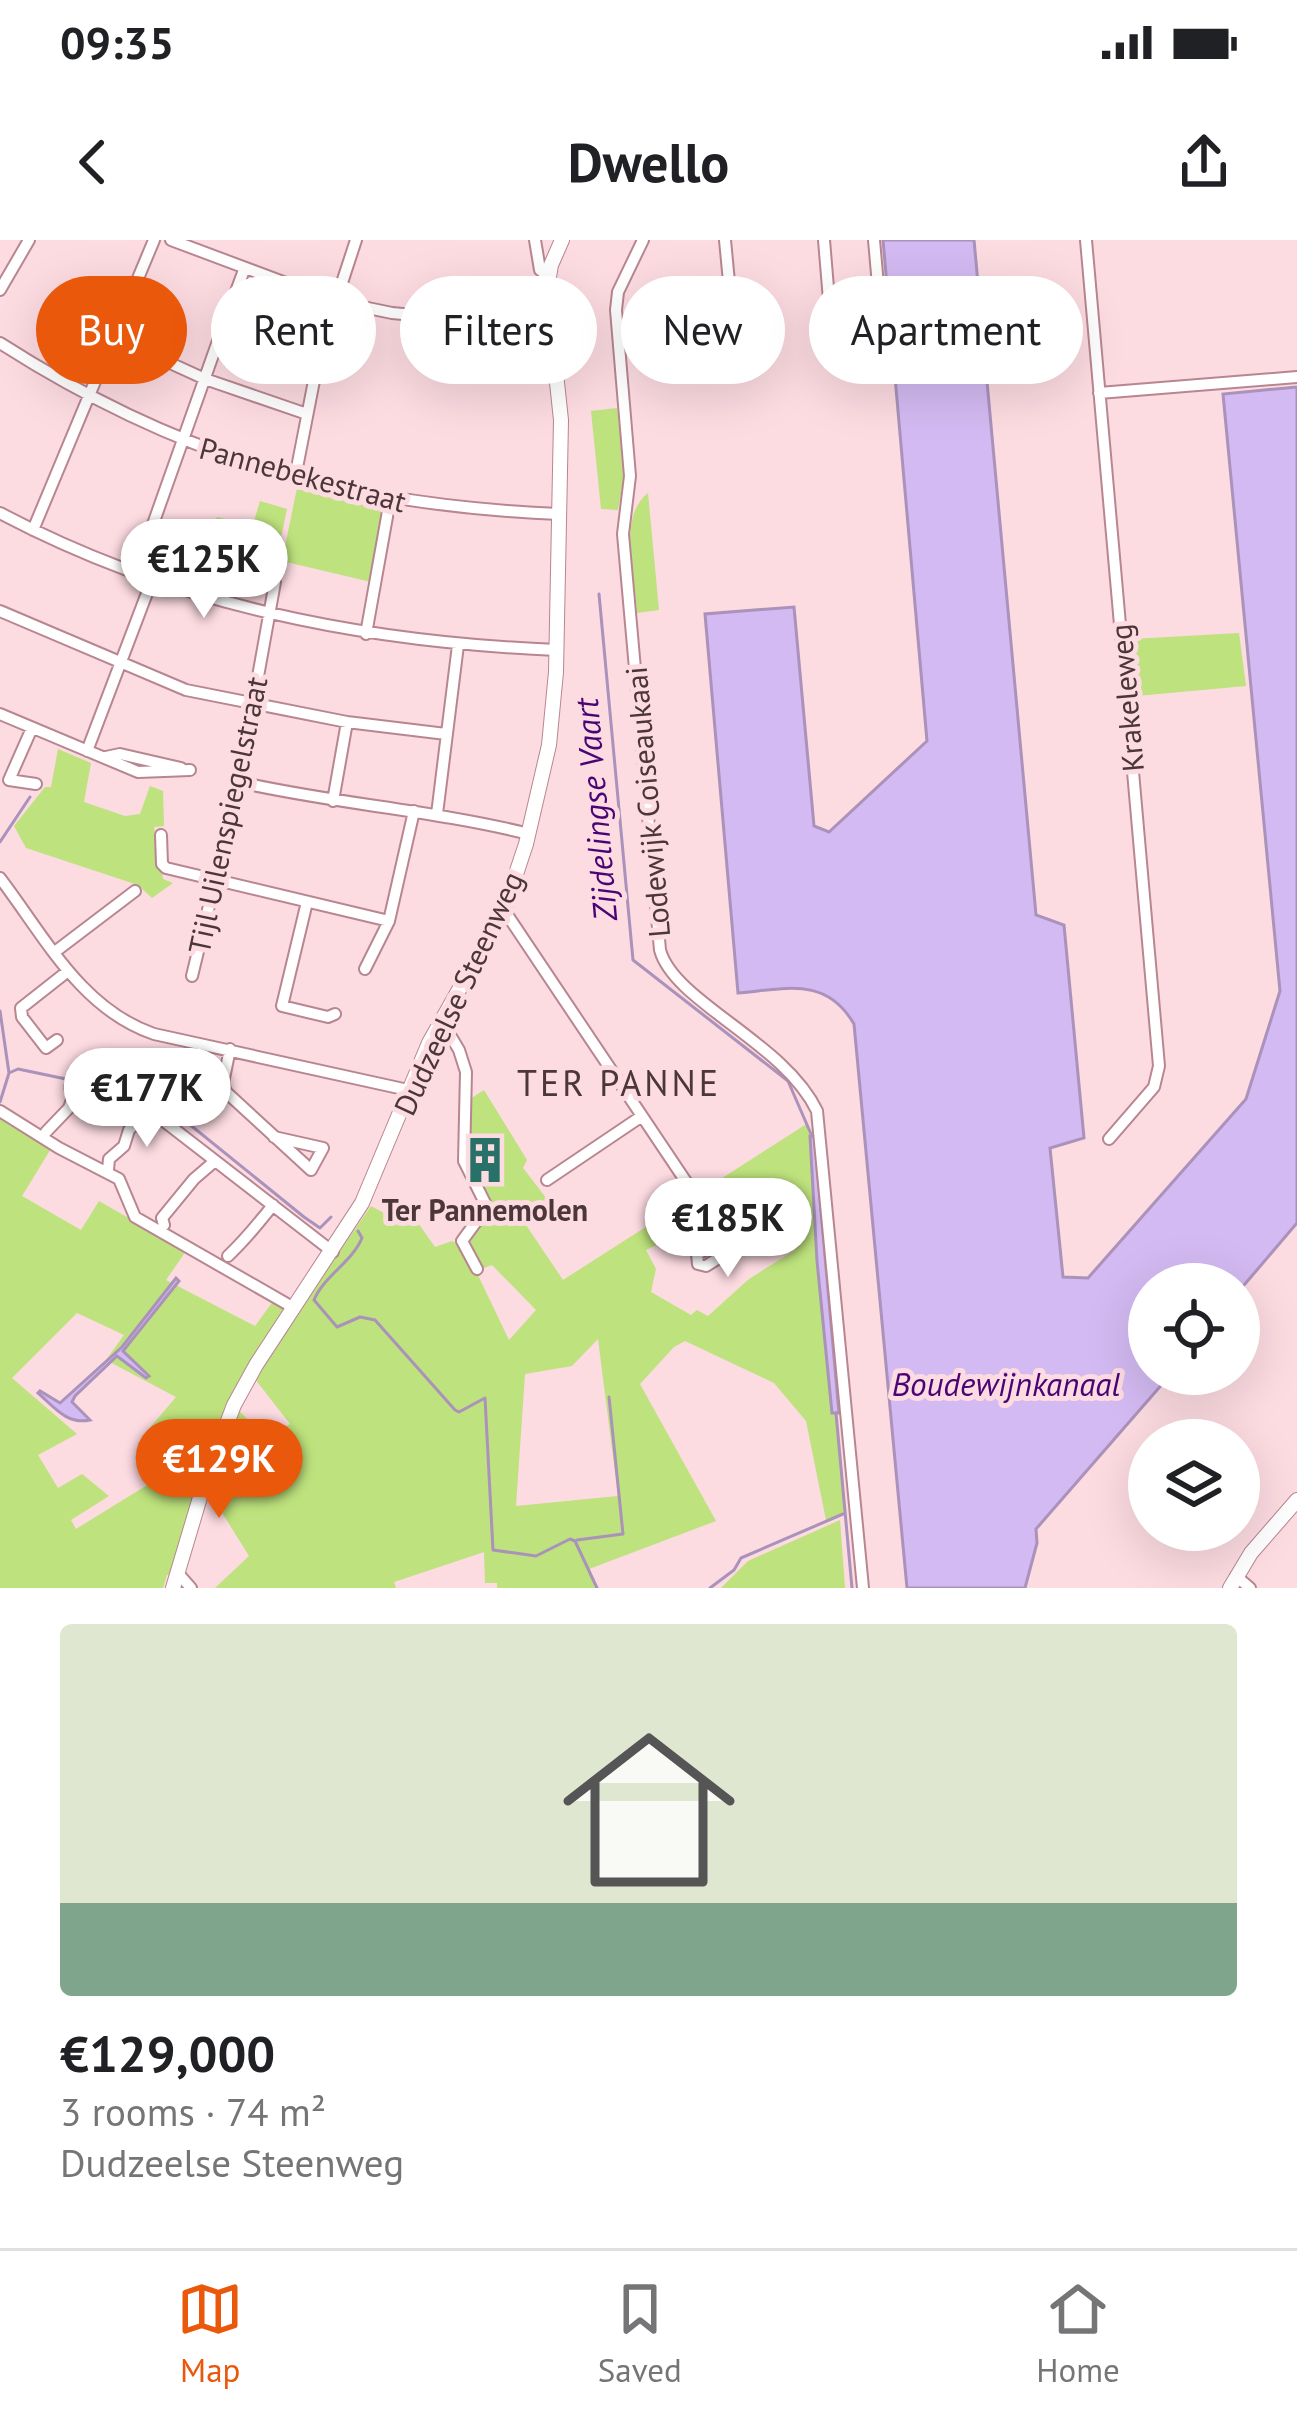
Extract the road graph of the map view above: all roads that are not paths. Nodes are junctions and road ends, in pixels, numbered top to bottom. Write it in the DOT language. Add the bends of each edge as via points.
graph roads {
  1 [pos="29,240"];
  2 [pos="154,240"];
  3 [pos="170,240"];
  4 [pos="356,240"];
  5 [pos="535,240"];
  6 [pos="643,240"];
  7 [pos="725,240"];
  8 [pos="824,240"];
  9 [pos="874,240"];
  10 [pos="1085,240"];
  11 [pos="556,243"];
  12 [pos="244,270"];
  13 [pos="139,276"];
  14 [pos="242,276"];
  15 [pos="261,276"];
  16 [pos="343,276"];
  17 [pos="548,276"];
  18 [pos="728,276"];
  19 [pos="827,276"];
  20 [pos="877,276"];
  21 [pos="0,290"];
  22 [pos="0,343"];
  23 [pos="211,364"];
  24 [pos="187,370"];
  25 [pos="1297,377"];
  26 [pos="206,379"];
  27 [pos="93,384"];
  28 [pos="313,384"];
  29 [pos="557,384"];
  30 [pos="1099,393"];
  31 [pos="88,397"];
  32 [pos="307,414"];
  33 [pos="183,442"];
  34 [pos="295,478"];
  35 [pos="390,500"];
  36 [pos="0,513"];
  37 [pos="560,514"];
  38 [pos="33,530"];
  39 [pos="135,575"];
  40 [pos="152,580"];
  41 [pos="275,582"];
  42 [pos="0,611"];
  43 [pos="270,614"];
  44 [pos="366,634"];
  45 [pos="458,645"];
  46 [pos="557,650"];
  47 [pos="122,665"];
  48 [pos="253,704"];
  49 [pos="0,714"];
  50 [pos="347,722"];
  51 [pos="32,728"];
  52 [pos="446,734"];
  53 [pos="87,751"];
  54 [pos="102,757"];
  55 [pos="4,778"];
  56 [pos="238,782"];
  57 [pos="36,784"];
  58 [pos="333,801"];
  59 [pos="414,811"];
  60 [pos="437,814"];
  61 [pos="529,834"];
  62 [pos="161,835"];
  63 [pos="0,878"];
  64 [pos="215,881"];
  65 [pos="135,891"];
  66 [pos="307,902"];
  67 [pos="504,910"];
  68 [pos="389,921"];
  69 [pos="56,951"];
  70 [pos="365,969"];
  71 [pos="68,970"];
  72 [pos="191,976"];
  73 [pos="335,1014"];
  74 [pos="441,1020"];
  75 [pos="57,1040"];
  76 [pos="230,1049"];
  77 [pos="408,1090"];
  78 [pos="150,1110"];
  79 [pos="1,1111"];
  80 [pos="642,1116"];
  81 [pos="46,1132"];
  82 [pos="274,1137"];
  83 [pos="1109,1139"];
  84 [pos="215,1160"];
  85 [pos="108,1170"];
  86 [pos="547,1180"];
  87 [pos="273,1205"];
  88 [pos="164,1225"];
  89 [pos="729,1237"];
  90 [pos="333,1252"];
  91 [pos="228,1256"];
  92 [pos="477,1269"];
  93 [pos="294,1308"];
  94 [pos="1297,1499"];
  95 [pos="175,1580"];
  96 [pos="1233,1582"];
  97 [pos="191,1588"];
  98 [pos="862,1588"];
  99 [pos="1250,1588"];
  1 -- 21 [label="street"];
  2 -- 13 [label="street"];
  3 -- 12 [label="street"];
  4 -- 16 [label="street"];
  5 -- 17 [label="street, Dudzeelse Steenweg"];
  6 -- 98 [label="street, Lodewijk Coiseaukaai" via="618,292 616,320 630,476 623,534 660,950 674,978 795,1075 817,1111"];
  7 -- 18 [label="street"];
  8 -- 19 [label="street"];
  9 -- 20 [label="street"];
  10 -- 30 [label="street, Krakeleweg"];
  11 -- 17 [label="main road, Dudzeelse Steenweg"];
  12 -- 14 [label="street"];
  12 -- 15 [label="street"];
  22 -- 31 [label="street, Pannebekestraat"];
  23 -- 26 [label="street"];
  24 -- 26 [label="street"];
  25 -- 30 [label="street"];
  26 -- 32 [label="street"];
  26 -- 33 [label="street"];
  27 -- 31 [label="street"];
  28 -- 32 [label="street"];
  29 -- 37 [label="main road, Dudzeelse Steenweg"];
  30 -- 83 [label="street, Krakeleweg" via="1160,1066 1154,1087"];
  31 -- 33 [label="street, Pannebekestraat"];
  31 -- 38 [label="street"];
  32 -- 34 [label="street"];
  33 -- 34 [label="street, Pannebekestraat"];
  33 -- 39 [label="street"];
  34 -- 35 [label="street, Pannebekestraat"];
  35 -- 37 [label="street, Pannebekestraat"];
  35 -- 44 [label="street"];
  36 -- 38 [label="street"];
  37 -- 46 [label="main road, Dudzeelse Steenweg"];
  38 -- 39 [label="street"];
  39 -- 40 [label="street"];
  40 -- 43 [label="street"];
  40 -- 47 [label="street"];
  41 -- 43 [label="street, Tijl Uilenspiegelstraat"];
  42 -- 47 [label="street"];
  43 -- 44 [label="street"];
  43 -- 48 [label="street, Tijl Uilenspiegelstraat"];
  44 -- 45 [label="street"];
  45 -- 46 [label="street"];
  45 -- 52 [label="street"];
  46 -- 61 [label="main road, Dudzeelse Steenweg" via="549,745"];
  47 -- 48 [label="street"];
  47 -- 53 [label="street"];
  48 -- 50 [label="street"];
  48 -- 56 [label="street, Tijl Uilenspiegelstraat"];
  49 -- 51 [label="street"];
  50 -- 52 [label="street"];
  50 -- 58 [label="street"];
  51 -- 53 [label="street"];
  51 -- 55 [label="street"];
  52 -- 60 [label="street"];
  53 -- 54 [label="street"];
  54 -- 54 [label="street" via="120,754 190,770 138,772"];
  55 -- 57 [label="street"];
  56 -- 58 [label="street"];
  56 -- 64 [label="street, Tijl Uilenspiegelstraat"];
  58 -- 59 [label="street"];
  59 -- 60 [label="street"];
  59 -- 68 [label="street"];
  60 -- 61 [label="street"];
  61 -- 67 [label="main road, Dudzeelse Steenweg"];
  62 -- 64 [label="street" via="166,868"];
  63 -- 69 [label="street"];
  64 -- 66 [label="street"];
  64 -- 72 [label="street, Tijl Uilenspiegelstraat"];
  65 -- 69 [label="street"];
  66 -- 68 [label="street"];
  66 -- 73 [label="street" via="282,1006"];
  67 -- 74 [label="main road, Dudzeelse Steenweg"];
  67 -- 80 [label="street"];
  68 -- 70 [label="street"];
  69 -- 71 [label="street"];
  71 -- 75 [label="street" via="21,1008 46,1048"];
  71 -- 76 [label="street" via="92,1000 136,1028"];
  74 -- 77 [label="main road, Dudzeelse Steenweg"];
  74 -- 92 [label="street" via="466,1072 464,1160 486,1202 462,1241"];
  76 -- 77 [label="street"];
  76 -- 82 [label="street" via="226,1092"];
  77 -- 90 [label="main road, Dudzeelse Steenweg" via="370,1187"];
  78 -- 81 [label="street" via="73,1088 69,1108"];
  78 -- 84 [label="street"];
  78 -- 85 [label="street"];
  79 -- 93 [label="street" via="119,1179 135,1217"];
  80 -- 86 [label="street"];
  80 -- 89 [label="street"];
  84 -- 87 [label="street"];
  84 -- 88 [label="street" via="181,1193"];
  87 -- 90 [label="street"];
  87 -- 91 [label="street"];
  90 -- 93 [label="main road, Dudzeelse Steenweg"];
  93 -- 95 [label="main road, Dudzeelse Steenweg" via="231,1412"];
  94 -- 96 [label="main road"];
  95 -- 97 [label="street"];
  96 -- 99 [label="street"];
}
